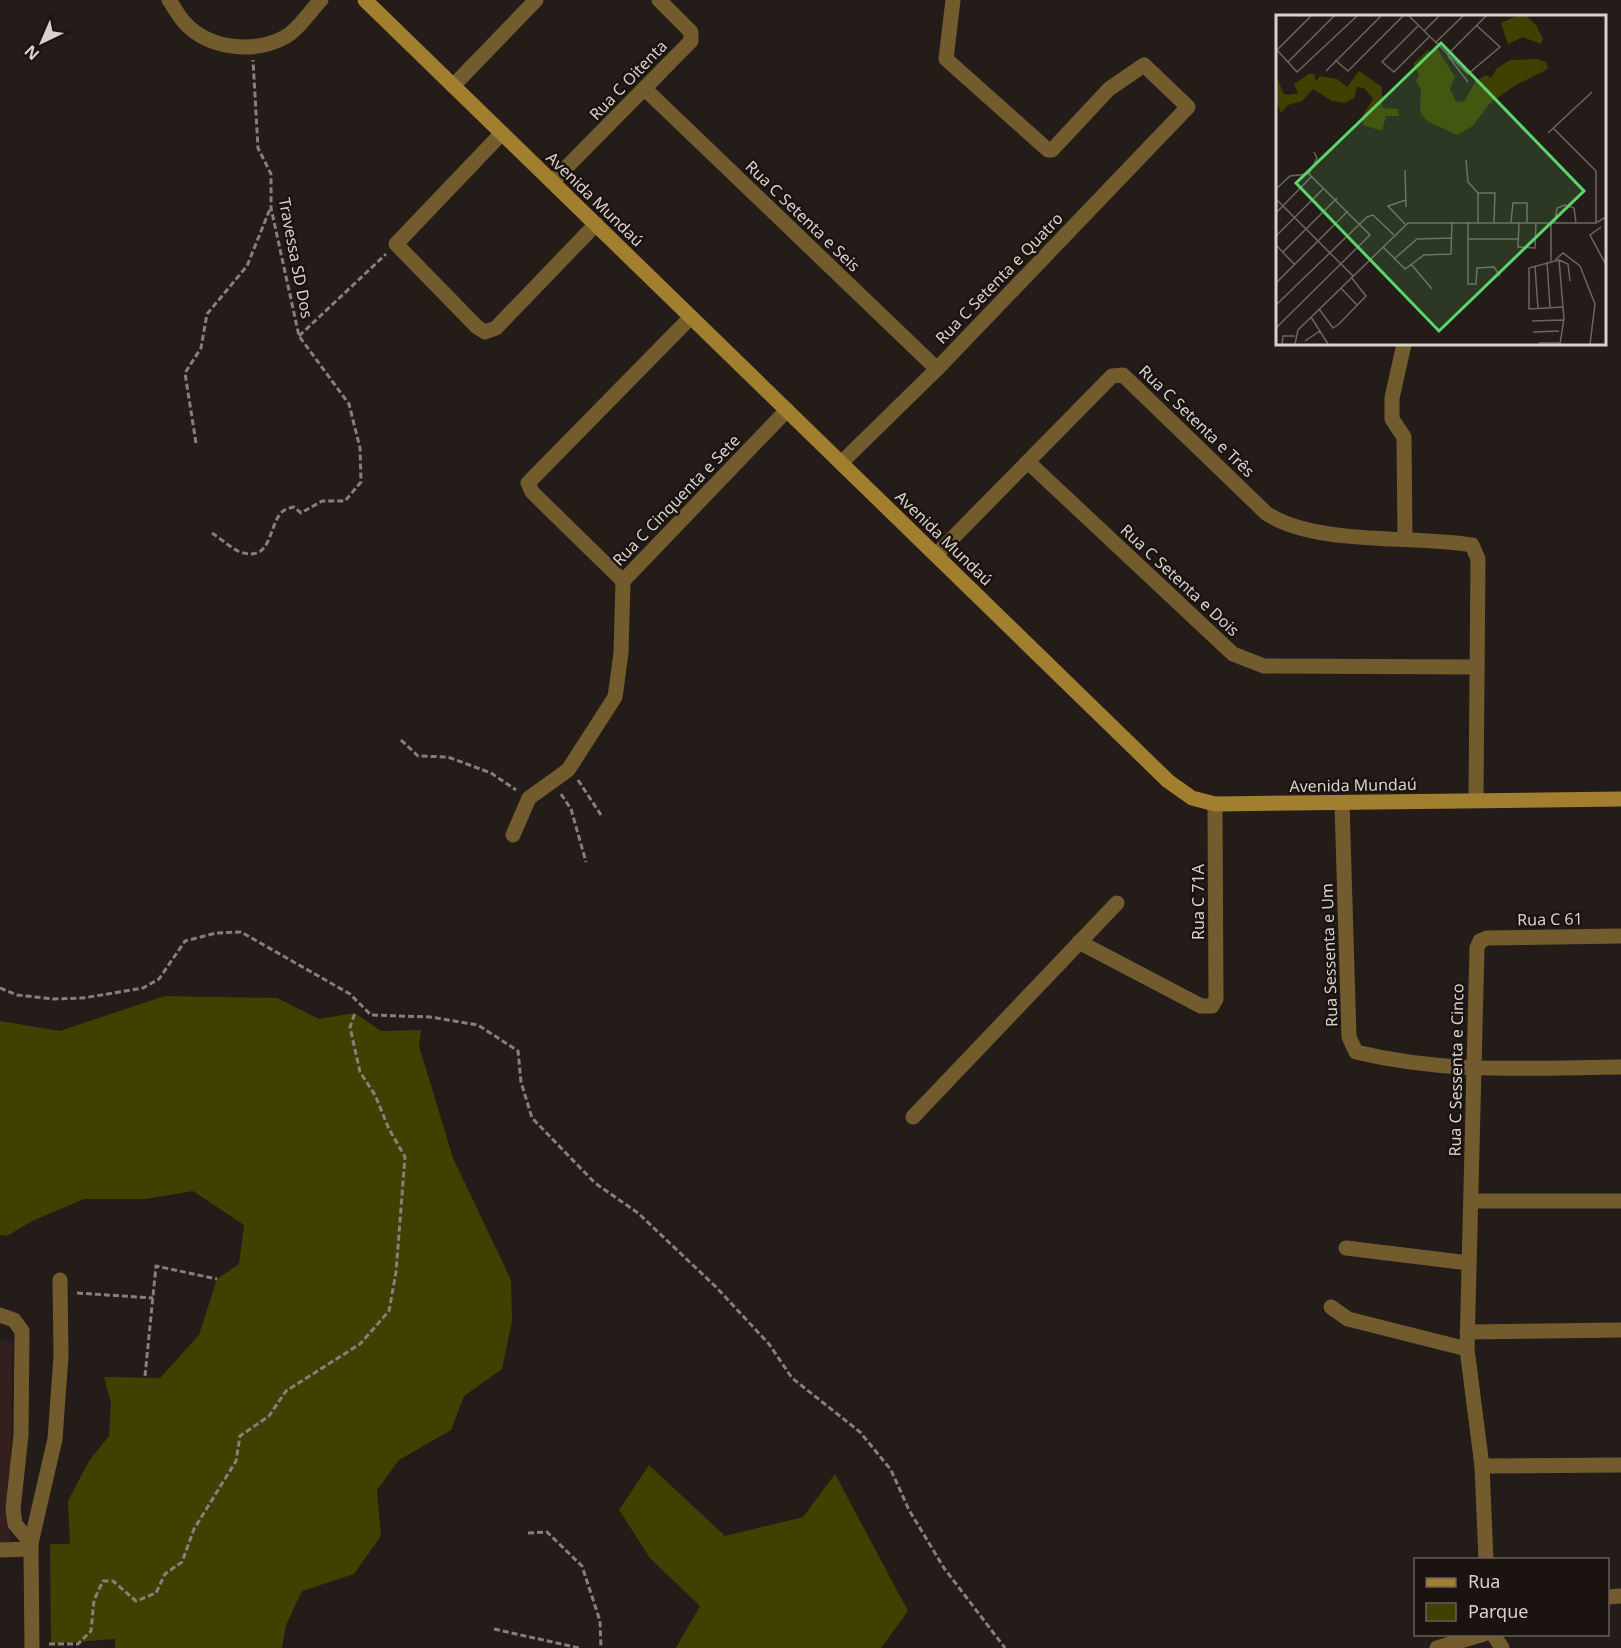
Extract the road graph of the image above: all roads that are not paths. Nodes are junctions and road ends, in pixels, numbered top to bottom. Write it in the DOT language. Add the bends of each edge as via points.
graph roads {
  1 [pos="169,0"];
  2 [pos="321,0"];
  3 [pos="366,0"];
  4 [pos="536,0"];
  5 [pos="659,0"];
  6 [pos="953,0"];
  7 [pos="453,86"];
  8 [pos="645,89"];
  9 [pos="502,133"];
  10 [pos="552,182"];
  11 [pos="596,224"];
  12 [pos="691,317"];
  13 [pos="1404,345"];
  14 [pos="937,369"];
  15 [pos="787,410"];
  16 [pos="1028,462"];
  17 [pos="841,463"];
  18 [pos="1405,539"];
  19 [pos="936,555"];
  20 [pos="623,581"];
  21 [pos="1477,667"];
  22 [pos="1476,799"];
  23 [pos="1621,799"];
  24 [pos="1215,804"];
  25 [pos="1342,804"];
  26 [pos="513,835"];
  27 [pos="1117,903"];
  28 [pos="1621,936"];
  29 [pos="1480,941"];
  30 [pos="1080,942"];
  31 [pos="1621,1066"];
  32 [pos="1474,1070"];
  33 [pos="913,1117"];
  34 [pos="1472,1201"];
  35 [pos="1621,1201"];
  36 [pos="1346,1248"];
  37 [pos="1469,1263"];
  38 [pos="60,1286"];
  39 [pos="1331,1307"];
  40 [pos="0,1315"];
  41 [pos="1621,1330"];
  42 [pos="1467,1332"];
  43 [pos="1467,1349"];
  44 [pos="1621,1465"];
  45 [pos="1482,1466"];
  46 [pos="31,1546"];
  47 [pos="0,1550"];
  48 [pos="1486,1558"];
  49 [pos="1480,1636"];
  50 [pos="32,1646"];
  51 [pos="1437,1648"];
  1 -- 2 [label="street" via="185,23 201,36 220,45 252,47 285,37"];
  3 -- 7 [label="street, Avenida Mundaú"];
  4 -- 7 [label="street"];
  5 -- 8 [label="street, Rua C Oitenta" via="691,32 691,41"];
  6 -- 14 [label="street, Rua C Setenta e Quatro" via="946,59 1047,150 1052,150 1109,89 1144,65 1188,107"];
  7 -- 9 [label="street, Avenida Mundaú"];
  8 -- 10 [label="street, Rua C Oitenta"];
  8 -- 14 [label="street, Rua C Setenta e Seis"];
  9 -- 10 [label="street, Avenida Mundaú"];
  9 -- 11 [label="street" via="396,244 485,332 496,328"];
  10 -- 11 [label="street, Avenida Mundaú"];
  11 -- 12 [label="street, Avenida Mundaú"];
  12 -- 15 [label="street, Avenida Mundaú"];
  12 -- 20 [label="street, Rua C Cinquenta e Sete" via="528,483 532,492"];
  13 -- 18 [label="street" via="1392,398 1392,419 1404,437"];
  14 -- 17 [label="street, Rua C Setenta e Quatro"];
  15 -- 17 [label="street, Avenida Mundaú"];
  15 -- 20 [label="street, Rua C Cinquenta e Sete"];
  16 -- 18 [label="street, Rua C Setenta e Três" via="1112,376 1123,375 1282,524 1318,532"];
  16 -- 19 [label="street, Rua C Setenta e Três"];
  16 -- 21 [label="street, Rua C Setenta e Dois" via="1233,654 1264,666"];
  17 -- 19 [label="street, Avenida Mundaú"];
  18 -- 21 [label="street, Rua C Setenta e Três" via="1472,545 1478,559"];
  19 -- 24 [label="street, Avenida Mundaú" via="1168,781 1192,798"];
  20 -- 26 [label="street" via="615,697 568,770 529,798"];
  21 -- 22 [label="street"];
  22 -- 23 [label="street, Avenida Mundaú"];
  22 -- 25 [label="street, Avenida Mundaú"];
  24 -- 25 [label="street, Avenida Mundaú"];
  24 -- 30 [label="street, Rua C 71A" via="1216,999 1212,1006 1201,1006"];
  25 -- 32 [label="street, Rua Sessenta e Um" via="1349,1037 1356,1052 1397,1062"];
  27 -- 30 [label="street"];
  28 -- 29 [label="street, Rua C 61"];
  29 -- 32 [label="street, Rua C Sessenta e Cinco"];
  30 -- 33 [label="street"];
  31 -- 32 [label="street, Rua Sessenta e Um"];
  32 -- 34 [label="street, Rua C Sessenta e Cinco"];
  34 -- 35 [label="street"];
  34 -- 37 [label="street, Rua C Sessenta e Cinco"];
  36 -- 37 [label="street"];
  37 -- 42 [label="street, Rua C Sessenta e Cinco"];
  38 -- 46 [label="street" via="61,1356 55,1439"];
  39 -- 43 [label="street" via="1348,1319"];
  40 -- 46 [label="street" via="14,1320 22,1331 21,1435 13,1509 15,1524"];
  41 -- 42 [label="street"];
  42 -- 43 [label="street, Rua C Sessenta e Cinco"];
  43 -- 45 [label="street, Rua C Sessenta e Cinco"];
  44 -- 45 [label="street"];
  45 -- 48 [label="street, Rua C Sessenta e Cinco"];
  46 -- 47 [label="street"];
  46 -- 50 [label="street"];
  49 -- 51 [label="street"];
}
